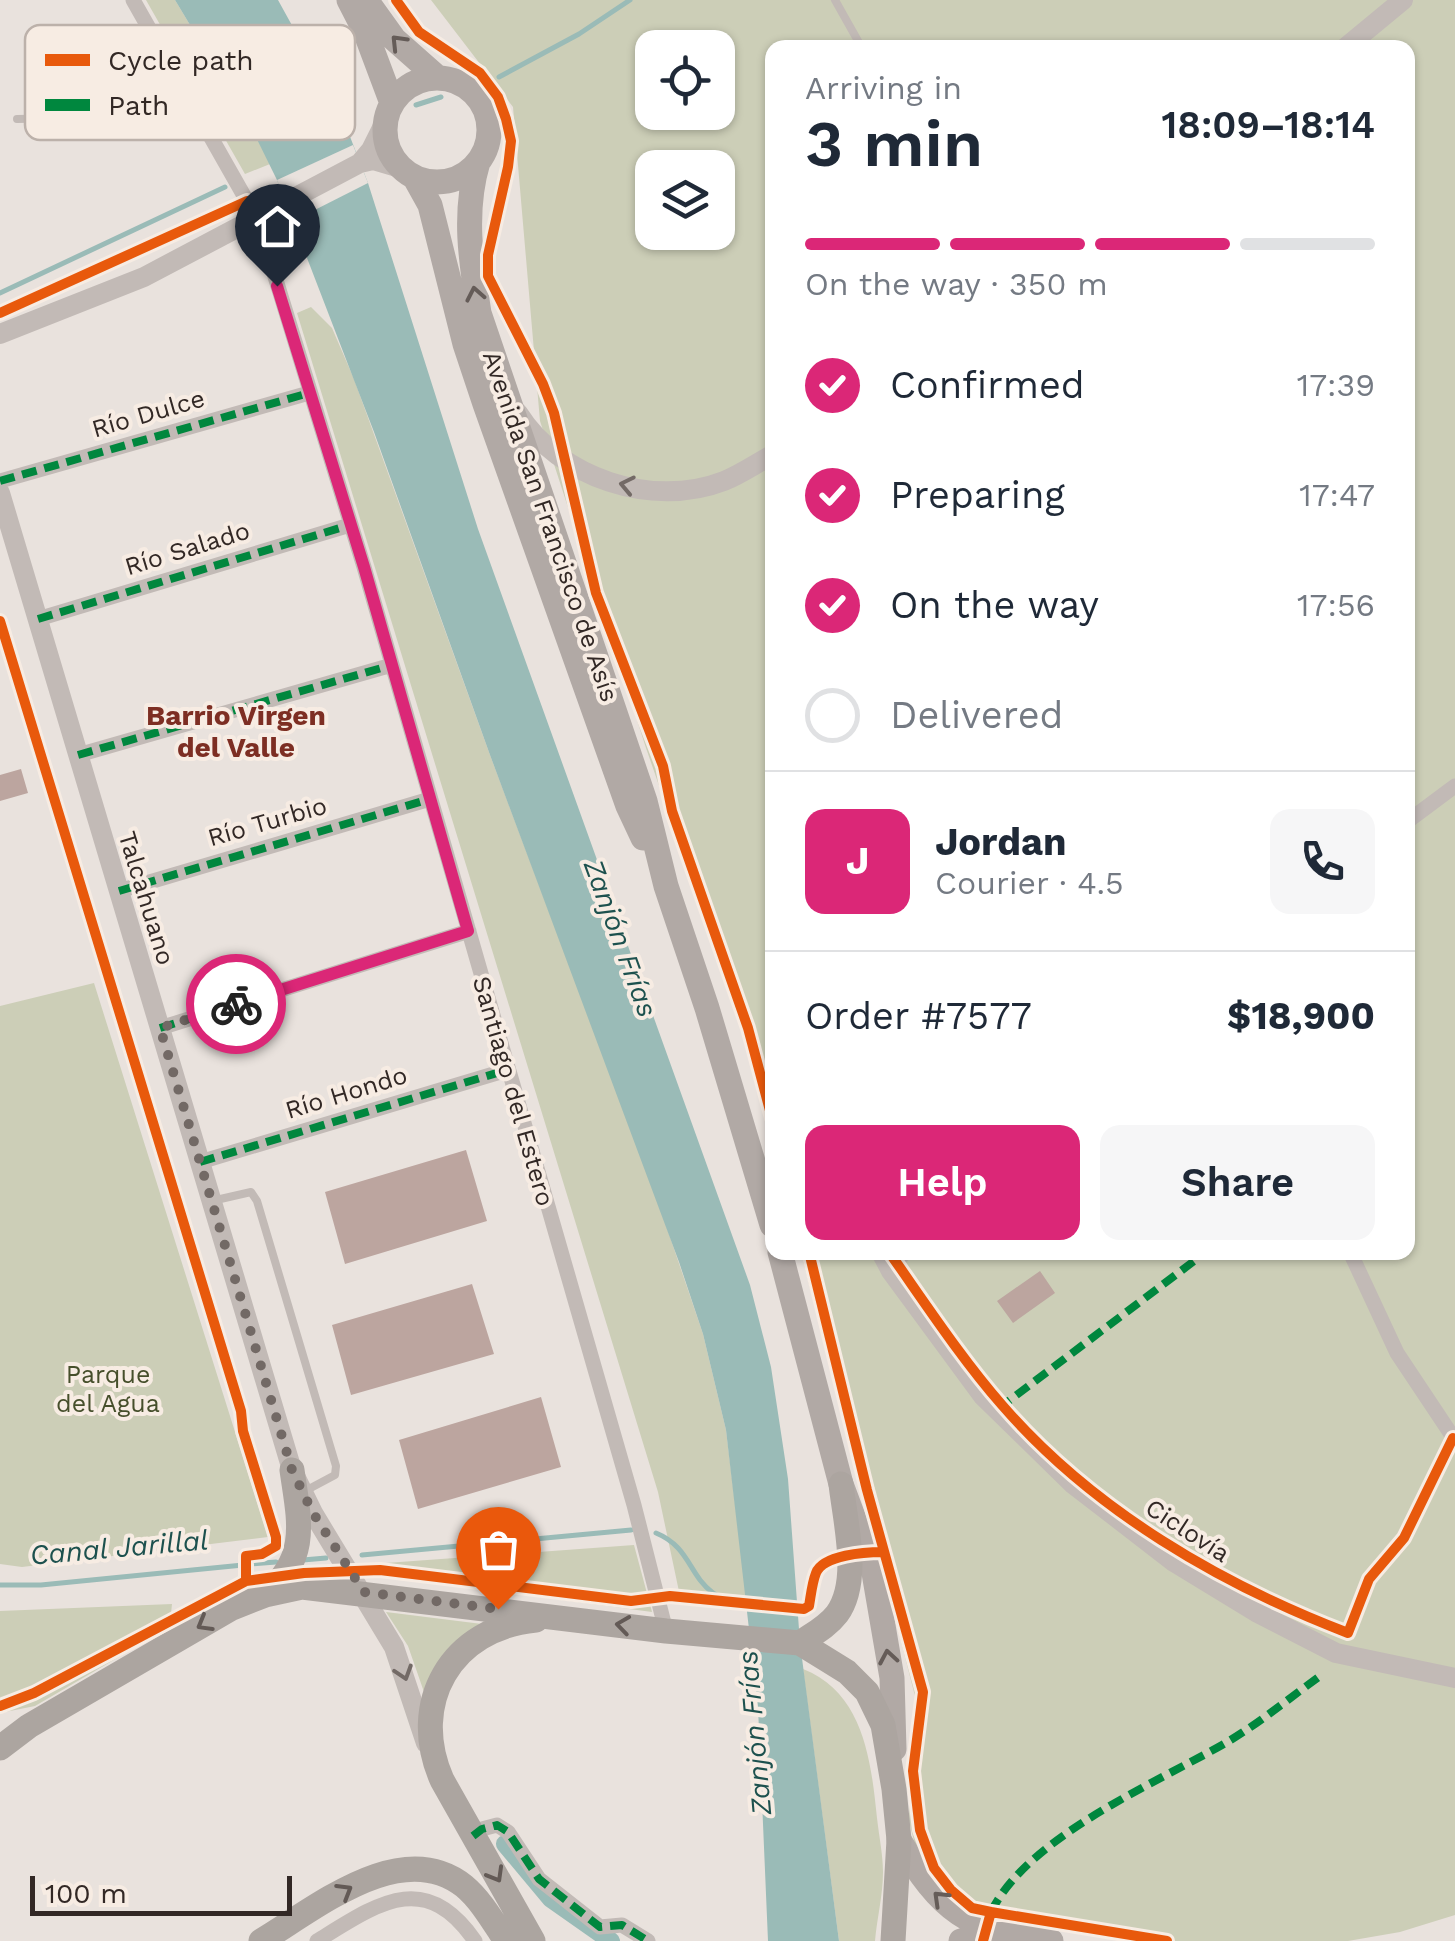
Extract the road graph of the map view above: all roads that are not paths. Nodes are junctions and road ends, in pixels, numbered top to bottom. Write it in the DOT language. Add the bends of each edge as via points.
graph roads {
  1 [pos="133,0"];
  2 [pos="349,0"];
  3 [pos="366,0"];
  4 [pos="835,0"];
  5 [pos="1403,0"];
  6 [pos="147,25"];
  7 [pos="858,40"];
  8 [pos="1355,40"];
  9 [pos="437,78"];
  10 [pos="389,111"];
  11 [pos="18,119"];
  12 [pos="25,119"];
  13 [pos="212,140"];
  14 [pos="478,162"];
  15 [pos="360,163"];
  16 [pos="408,173"];
  17 [pos="254,217"];
  18 [pos="0,334"];
  19 [pos="309,393"];
  20 [pos="506,395"];
  21 [pos="765,459"];
  22 [pos="0,482"];
  23 [pos="0,493"];
  24 [pos="350,525"];
  25 [pos="38,619"];
  26 [pos="392,666"];
  27 [pos="78,755"];
  28 [pos="1455,786"];
  29 [pos="430,798"];
  30 [pos="1415,815"];
  31 [pos="666,886"];
  32 [pos="119,890"];
  33 [pos="468,931"];
  34 [pos="160,1028"];
  35 [pos="508,1070"];
  36 [pos="200,1162"];
  37 [pos="211,1200"];
  38 [pos="765,1200"];
  39 [pos="782,1260"];
  40 [pos="1354,1260"];
  41 [pos="886,1262"];
  42 [pos="1455,1440"];
  43 [pos="297,1481"];
  44 [pos="841,1484"];
  45 [pos="364,1592"];
  46 [pos="265,1594"];
  47 [pos="566,1618"];
  48 [pos="666,1631"];
  49 [pos="800,1643"];
  50 [pos="1455,1678"];
  51 [pos="0,1748"];
  52 [pos="433,1758"];
  53 [pos="894,1790"];
  54 [pos="473,1836"];
  55 [pos="899,1840"];
  56 [pos="1000,1933"];
  57 [pos="261,1941"];
  58 [pos="317,1941"];
  59 [pos="474,1941"];
  60 [pos="506,1941"];
  61 [pos="533,1941"];
  62 [pos="648,1941"];
  63 [pos="892,1941"];
  64 [pos="961,1941"];
  65 [pos="1050,1941"];
  1 -- 6 [label="street, Santiago del Estero"];
  2 -- 10 [label="main road"];
  9 -- 3 [label="main road, one-way"];
  4 -- 7 [label="lane"];
  5 -- 8 [label="street"];
  9 -- 10 [label="main road" via="404,89"];
  9 -- 14 [label="main road" via="454,80 480,100 489,131"];
  10 -- 15 [label="street"];
  10 -- 16 [label="main road" via="385,137"];
  11 -- 12 [label="lane"];
  13 -- 17 [label="street, Santiago del Estero"];
  14 -- 16 [label="main road" via="446,182"];
  20 -- 14 [label="main road, Avenida San Francisco de Asís, one-way" via="470,263 470,199"];
  15 -- 16 [label="street" via="374,160"];
  15 -- 17 [label="street"];
  16 -- 31 [label="main road, Avenida San Francisco de Asís" via="430,205 465,344 498,440 628,806"];
  17 -- 18 [label="street" via="144,277"];
  17 -- 19 [label="street, Santiago del Estero"];
  19 -- 22 [label="street, Río Dulce"];
  19 -- 24 [label="street, Santiago del Estero"];
  21 -- 20 [label="street, one-way" via="723,481 690,488 623,486 564,461 530,433"];
  20 -- 31 [label="main road, Avenida San Francisco de Asís" via="645,801"];
  23 -- 25 [label="street, Talcahuano"];
  24 -- 25 [label="street, Río Salado"];
  24 -- 26 [label="street, Santiago del Estero"];
  25 -- 27 [label="street, Talcahuano"];
  26 -- 27 [label="street"];
  26 -- 29 [label="street, Santiago del Estero"];
  27 -- 32 [label="street, Talcahuano"];
  28 -- 30 [label="street"];
  29 -- 32 [label="street, Río Turbio"];
  29 -- 33 [label="street, Santiago del Estero"];
  31 -- 38 [label="main road, Avenida San Francisco de Asís"];
  32 -- 34 [label="street, Talcahuano"];
  33 -- 34 [label="street"];
  33 -- 35 [label="street, Santiago del Estero"];
  34 -- 36 [label="street, Talcahuano"];
  35 -- 36 [label="street, Río Hondo"];
  35 -- 48 [label="street, Santiago del Estero"];
  36 -- 37 [label="street, Talcahuano"];
  37 -- 43 [label="street, Talcahuano"];
  37 -- 43 [label="lane" via="251,1192 257,1200 336,1466 335,1476"];
  39 -- 44 [label="main road"];
  40 -- 42 [label="street" via="1397,1353"];
  41 -- 50 [label="street" via="984,1396 1073,1484 1174,1562 1336,1653"];
  43 -- 45 [label="street, Talcahuano"];
  43 -- 46 [label="highway" via="298,1544 284,1575"];
  44 -- 49 [label="highway" via="847,1588 828,1625"];
  53 -- 44 [label="main road, one-way" via="892,1678 874,1572"];
  45 -- 46 [label="highway" via="302,1587"];
  45 -- 47 [label="highway"];
  45 -- 52 [label="street, one-way" via="402,1664"];
  46 -- 51 [label="highway, one-way"];
  48 -- 47 [label="highway, one-way"];
  47 -- 52 [label="highway" via="510,1624 455,1658 431,1704"];
  48 -- 49 [label="highway"];
  49 -- 53 [label="highway" via="867,1692 883,1725"];
  52 -- 54 [label="highway"];
  53 -- 55 [label="highway"];
  54 -- 61 [label="highway, one-way"];
  54 -- 62 [label="street" via="498,1825 539,1879 600,1927 622,1925"];
  56 -- 55 [label="main road, one-way" via="936,1897"];
  55 -- 63 [label="highway"];
  56 -- 64 [label="main road"];
  56 -- 65 [label="main road"];
  57 -- 60 [label="highway, one-way" via="367,1878 410,1868 446,1875 465,1887"];
  58 -- 59 [label="street" via="402,1899 433,1901 459,1918"];
}
